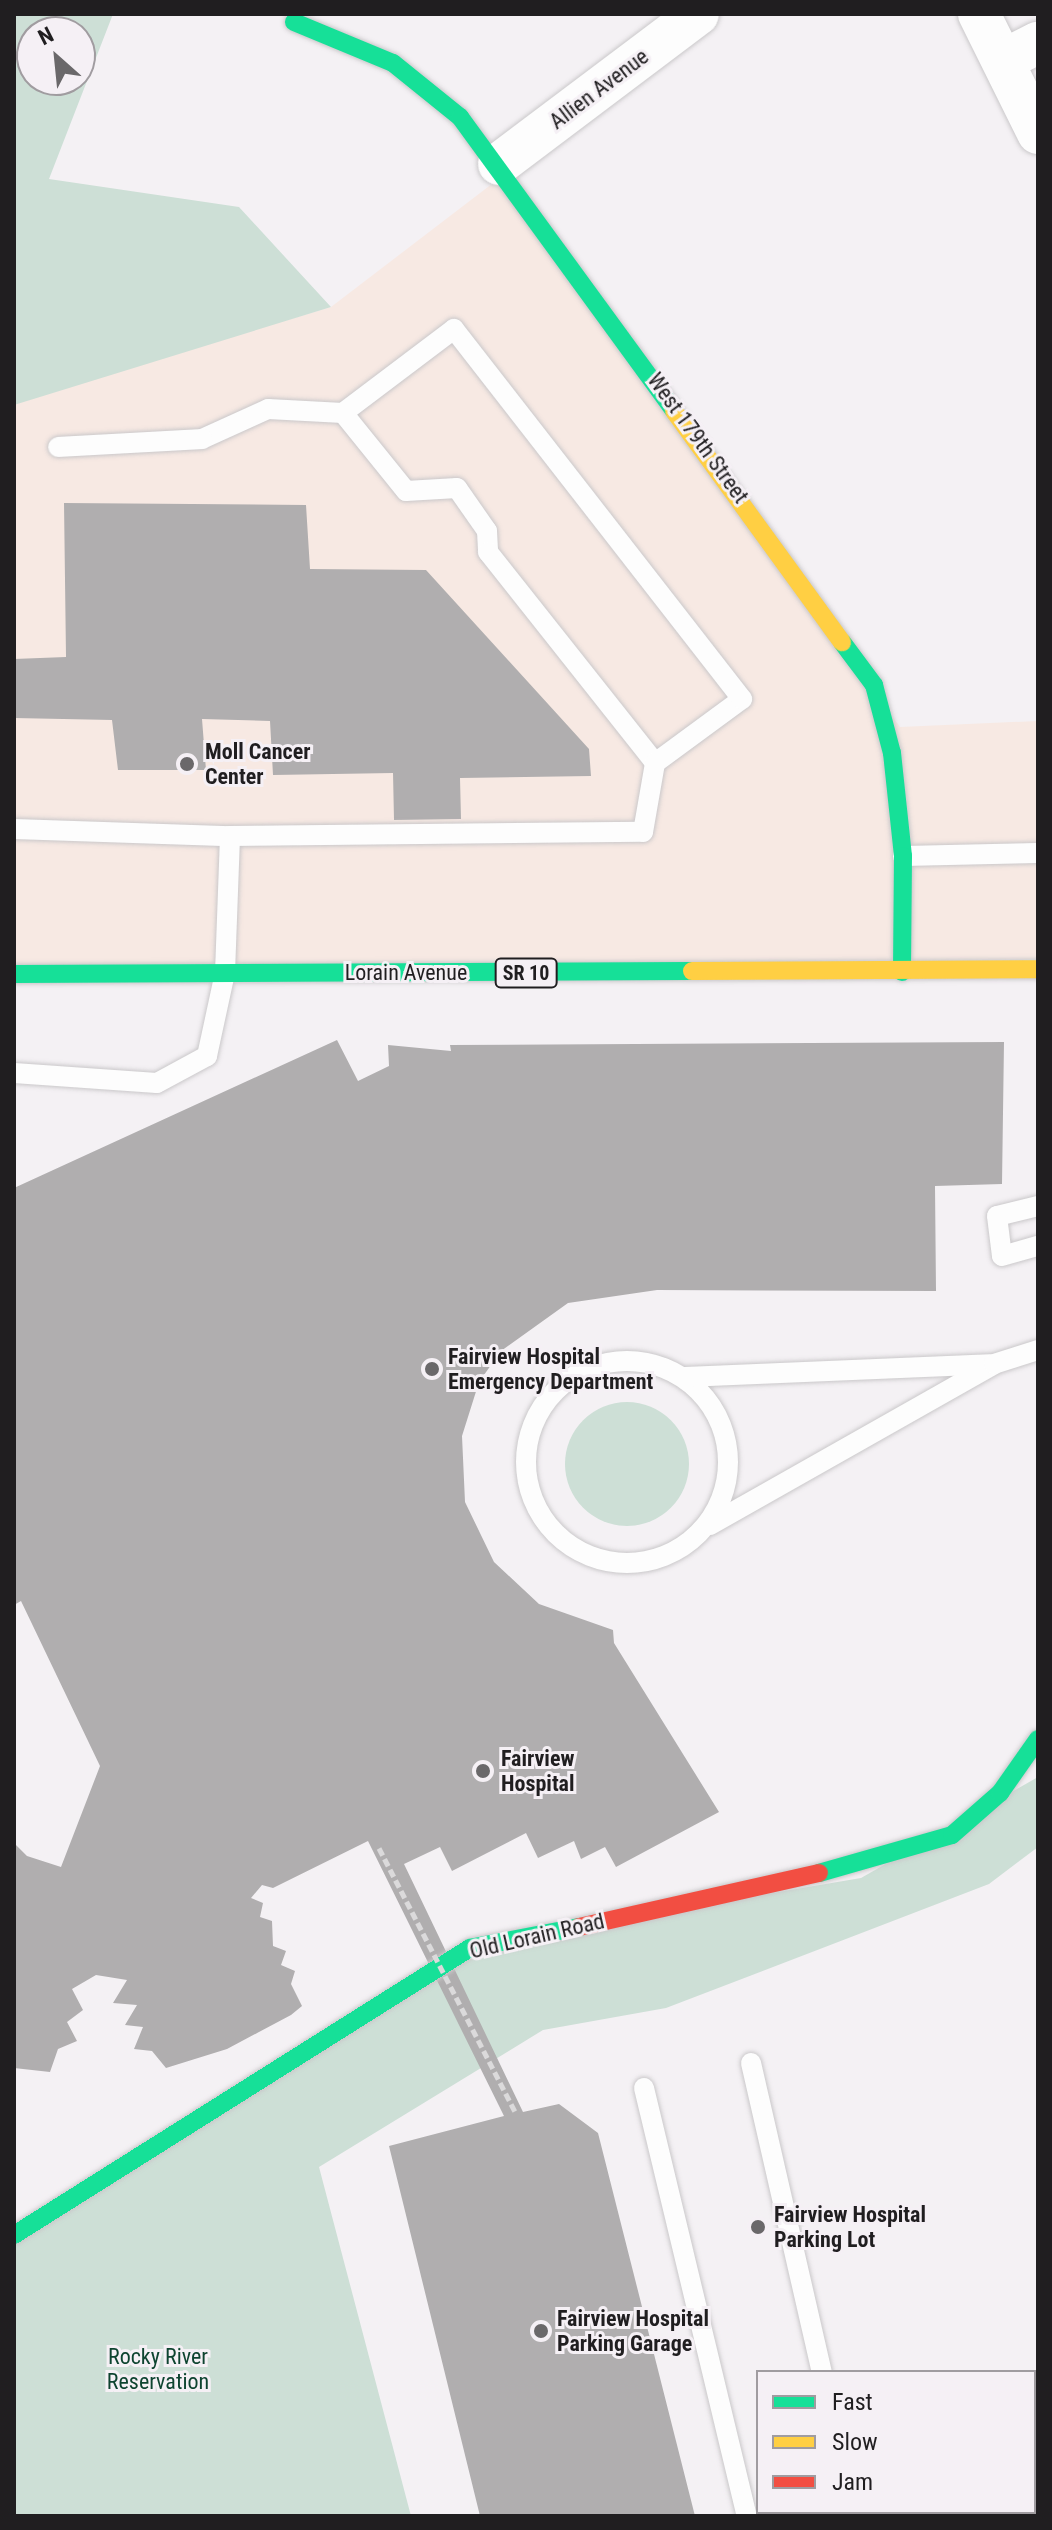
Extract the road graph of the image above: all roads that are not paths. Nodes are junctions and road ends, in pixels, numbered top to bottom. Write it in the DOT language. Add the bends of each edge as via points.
graph roads {
  1 [pos="698,14"];
  2 [pos="979,14"];
  3 [pos="294,22"];
  4 [pos="1021,51"];
  5 [pos="1038,133"];
  6 [pos="499,164"];
  7 [pos="343,413"];
  8 [pos="58,447"];
  9 [pos="655,763"];
  10 [pos="14,829"];
  11 [pos="230,836"];
  12 [pos="1038,853"];
  13 [pos="903,856"];
  14 [pos="1038,969"];
  15 [pos="902,972"];
  16 [pos="225,973"];
  17 [pos="14,974"];
  18 [pos="14,1073"];
  19 [pos="1038,1206"];
  20 [pos="1038,1246"];
  21 [pos="1038,1350"];
  22 [pos="994,1364"];
  23 [pos="685,1377"];
  24 [pos="706,1527"];
  25 [pos="1038,1739"];
  26 [pos="751,2063"];
  27 [pos="644,2088"];
  28 [pos="14,2235"];
  29 [pos="822,2370"];
  30 [pos="747,2516"];
  1 -- 6 [label="street, Allien Avenue"];
  2 -- 4 [label="street"];
  3 -- 6 [label="street, West 179th Street" via="393,63 460,117"];
  4 -- 5 [label="street"];
  6 -- 13 [label="street, West 179th Street" via="874,685 892,753"];
  7 -- 8 [label="lane" via="268,409 202,439"];
  7 -- 9 [label="lane" via="406,491 457,488 487,531 488,552"];
  7 -- 9 [label="lane" via="454,329 742,699"];
  9 -- 11 [label="lane" via="643,832"];
  10 -- 11 [label="lane"];
  11 -- 16 [label="lane"];
  12 -- 13 [label="lane"];
  13 -- 15 [label="street, West 179th Street"];
  14 -- 15 [label="street, Lorain Avenue / SR 10"];
  15 -- 16 [label="street, Lorain Avenue / SR 10"];
  16 -- 17 [label="street, Lorain Avenue / SR 10"];
  16 -- 18 [label="lane" via="207,1056 157,1083"];
  19 -- 20 [label="lane" via="997,1216 1002,1256"];
  21 -- 22 [label="lane"];
  22 -- 23 [label="lane"];
  22 -- 24 [label="lane"];
  23 -- 24 [label="lane" via="709,1401 730,1464 723,1497"];
  23 -- 24 [label="lane" via="654,1363 621,1360 559,1385 526,1443 526,1477 536,1509 556,1535 605,1561 650,1561 681,1549"];
  25 -- 28 [label="street, Old Lorain Road" via="1000,1793 952,1835 736,1896 470,1948"];
  26 -- 29 [label="lane"];
  27 -- 30 [label="lane"];
}
